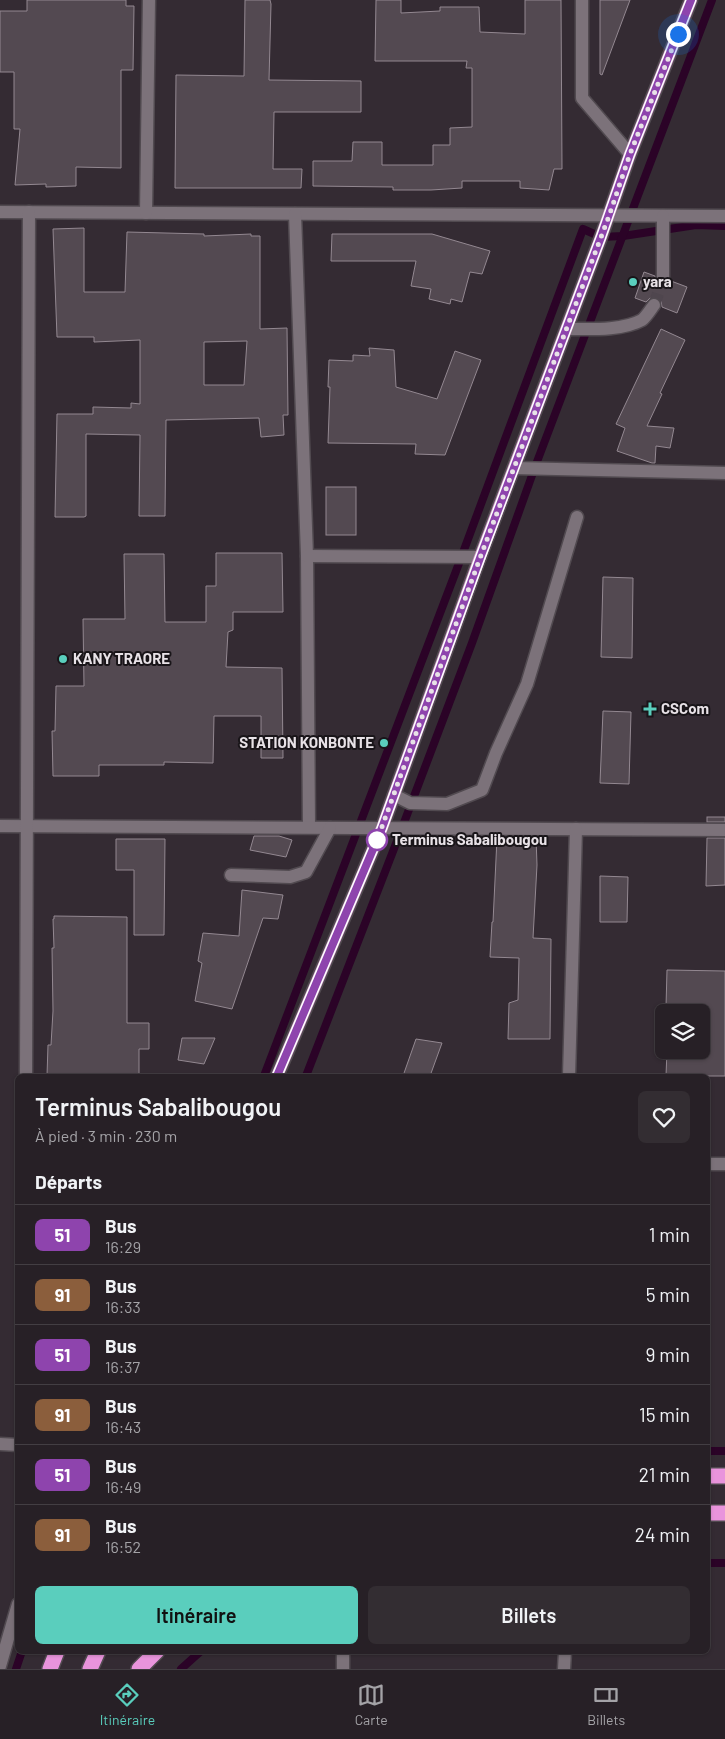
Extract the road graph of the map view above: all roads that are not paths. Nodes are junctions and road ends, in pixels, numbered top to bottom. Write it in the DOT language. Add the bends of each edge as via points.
graph roads {
  1 [pos="149,0"];
  2 [pos="582,0"];
  3 [pos="691,0"];
  4 [pos="630,154"];
  5 [pos="0,212"];
  6 [pos="29,212"];
  7 [pos="146,213"];
  8 [pos="295,214"];
  9 [pos="609,216"];
  10 [pos="663,216"];
  11 [pos="725,216"];
  12 [pos="663,279"];
  13 [pos="654,305"];
  14 [pos="566,328"];
  15 [pos="514,468"];
  16 [pos="725,473"];
  17 [pos="578,517"];
  18 [pos="307,556"];
  19 [pos="480,558"];
  20 [pos="394,796"];
  21 [pos="0,826"];
  22 [pos="28,826"];
  23 [pos="309,827"];
  24 [pos="330,828"];
  25 [pos="382,828"];
  26 [pos="576,830"];
  27 [pos="725,830"];
  28 [pos="231,875"];
  29 [pos="26,1074"];
  30 [pos="278,1074"];
  31 [pos="570,1074"];
  32 [pos="710,1164"];
  33 [pos="725,1164"];
  34 [pos="0,1444"];
  35 [pos="15,1445"];
  36 [pos="710,1476"];
  37 [pos="725,1476"];
  38 [pos="710,1513"];
  39 [pos="725,1513"];
  40 [pos="15,1614"];
  41 [pos="56,1654"];
  42 [pos="97,1654"];
  43 [pos="155,1654"];
  44 [pos="343,1654"];
  45 [pos="565,1654"];
  46 [pos="0,1666"];
  47 [pos="50,1669"];
  48 [pos="90,1669"];
  49 [pos="139,1669"];
  50 [pos="343,1669"];
  51 [pos="564,1669"];
  1 -- 7 [label="street"];
  2 -- 4 [label="street" via="582,98"];
  3 -- 4 [label="main road"];
  4 -- 9 [label="main road"];
  5 -- 6 [label="street"];
  6 -- 7 [label="street"];
  6 -- 22 [label="street"];
  7 -- 8 [label="street"];
  8 -- 9 [label="street"];
  8 -- 18 [label="street"];
  9 -- 10 [label="street"];
  9 -- 14 [label="main road"];
  10 -- 11 [label="street"];
  10 -- 12 [label="street"];
  13 -- 14 [label="street" via="643,320 619,327"];
  14 -- 15 [label="main road"];
  15 -- 16 [label="street"];
  15 -- 19 [label="main road"];
  17 -- 20 [label="street" via="527,684 482,790 447,804 410,803"];
  18 -- 19 [label="street"];
  18 -- 23 [label="street"];
  19 -- 20 [label="main road"];
  20 -- 25 [label="main road"];
  21 -- 22 [label="street"];
  22 -- 23 [label="street"];
  22 -- 29 [label="street"];
  23 -- 24 [label="street"];
  24 -- 25 [label="street"];
  24 -- 28 [label="street" via="306,872 290,877"];
  25 -- 26 [label="street"];
  25 -- 30 [label="main road"];
  26 -- 27 [label="street"];
  26 -- 31 [label="street"];
  32 -- 33 [label="street"];
  34 -- 35 [label="street"];
  36 -- 37 [label="highway"];
  38 -- 39 [label="highway"];
  40 -- 46 [label="street"];
  41 -- 47 [label="highway"];
  42 -- 48 [label="highway"];
  43 -- 49 [label="highway"];
  44 -- 50 [label="street"];
  45 -- 51 [label="street"];
}
